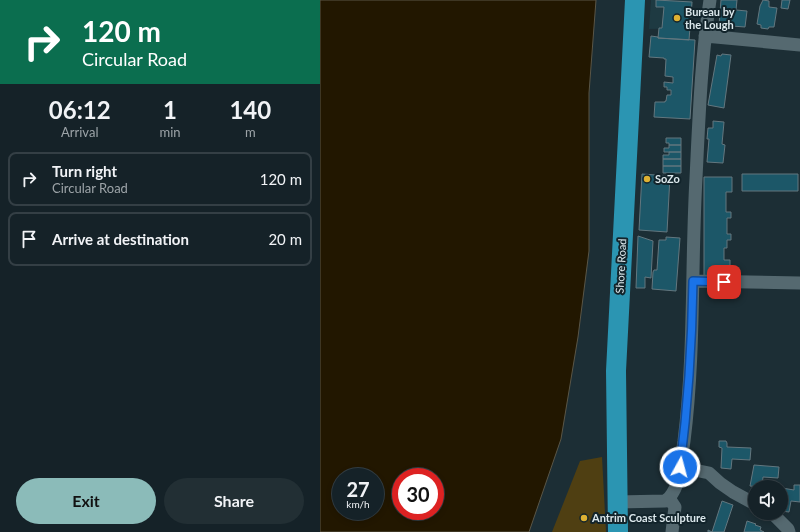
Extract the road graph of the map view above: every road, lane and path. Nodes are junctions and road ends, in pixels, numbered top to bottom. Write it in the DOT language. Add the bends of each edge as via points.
graph roads {
  1 [pos="636,0"];
  2 [pos="710,0"];
  3 [pos="705,36"];
  4 [pos="800,44"];
  5 [pos="693,281"];
  6 [pos="800,283"];
  7 [pos="680,467"];
  8 [pos="669,498"];
  9 [pos="748,500"];
  10 [pos="617,502"];
  11 [pos="779,520"];
  12 [pos="618,532"];
  13 [pos="672,532"];
  14 [pos="789,532"];
  1 -- 10 [label="highway, Shore Road" via="616,371"];
  2 -- 3 [label="street"];
  3 -- 4 [label="street"];
  3 -- 5 [label="street" via="696,178"];
  5 -- 6 [label="street" via="755,277"];
  5 -- 7 [label="street" via="687,417"];
  7 -- 8 [label="street" via="676,488"];
  7 -- 9 [label="street" via="709,473"];
  8 -- 10 [label="street" via="665,501"];
  8 -- 13 [label="street" via="675,507"];
  10 -- 12 [label="highway, Shore Road"];
  11 -- 14 [label="street"];
}
